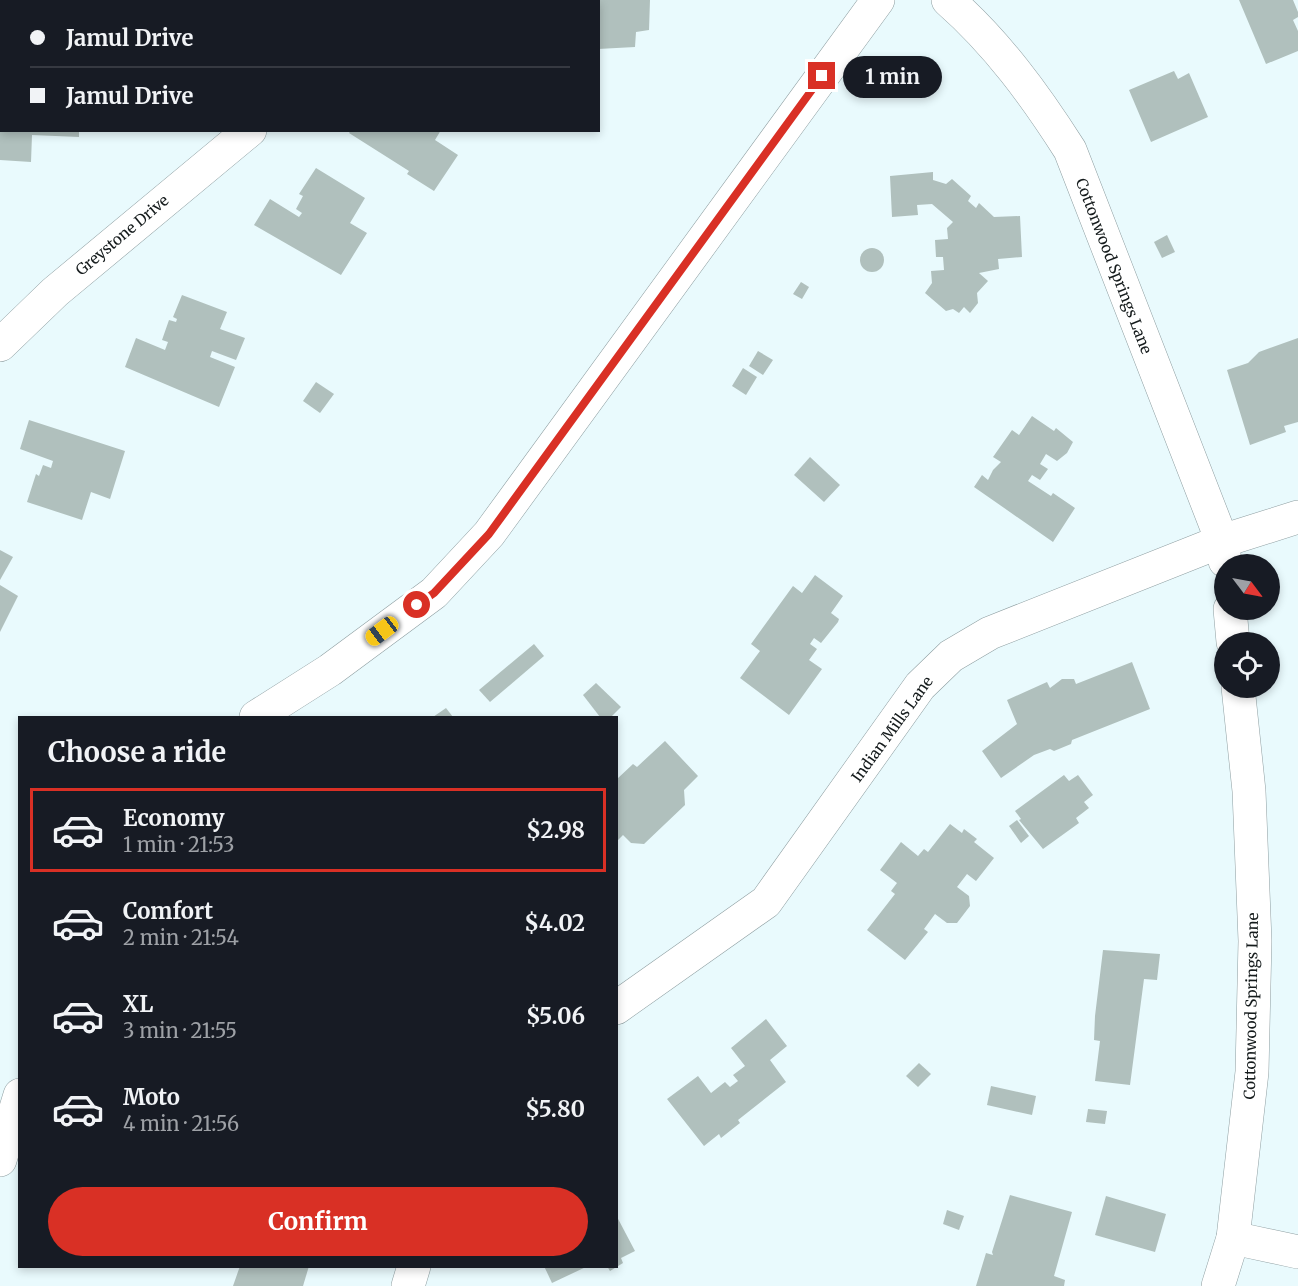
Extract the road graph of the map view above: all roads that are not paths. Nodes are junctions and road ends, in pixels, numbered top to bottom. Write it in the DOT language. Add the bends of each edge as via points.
graph roads {
  1 [pos="878,0"];
  2 [pos="948,0"];
  3 [pos="248,132"];
  4 [pos="0,345"];
  5 [pos="1298,517"];
  6 [pos="1224,552"];
  7 [pos="1239,698"];
  8 [pos="258,716"];
  9 [pos="618,1007"];
  10 [pos="18,1102"];
  11 [pos="0,1160"];
  12 [pos="1233,1239"];
  13 [pos="1298,1252"];
  14 [pos="413,1268"];
  15 [pos="408,1286"];
  16 [pos="1218,1286"];
  1 -- 8 [label="street" via="489,534 434,593 330,670"];
  2 -- 6 [label="street, Cottonwood Springs Lane" via="972,21 1033,92 1070,150"];
  3 -- 4 [label="street, Greystone Drive" via="55,291"];
  5 -- 6 [label="street, Indian Mills Lane"];
  6 -- 9 [label="street, Indian Mills Lane" via="990,633 951,656 920,686 766,902"];
  7 -- 12 [label="street, Cottonwood Springs Lane" via="1249,791 1255,941 1252,1072"];
  10 -- 11 [label="street"];
  12 -- 13 [label="street"];
  12 -- 16 [label="street, Cottonwood Springs Lane"];
  14 -- 15 [label="street"];
}
